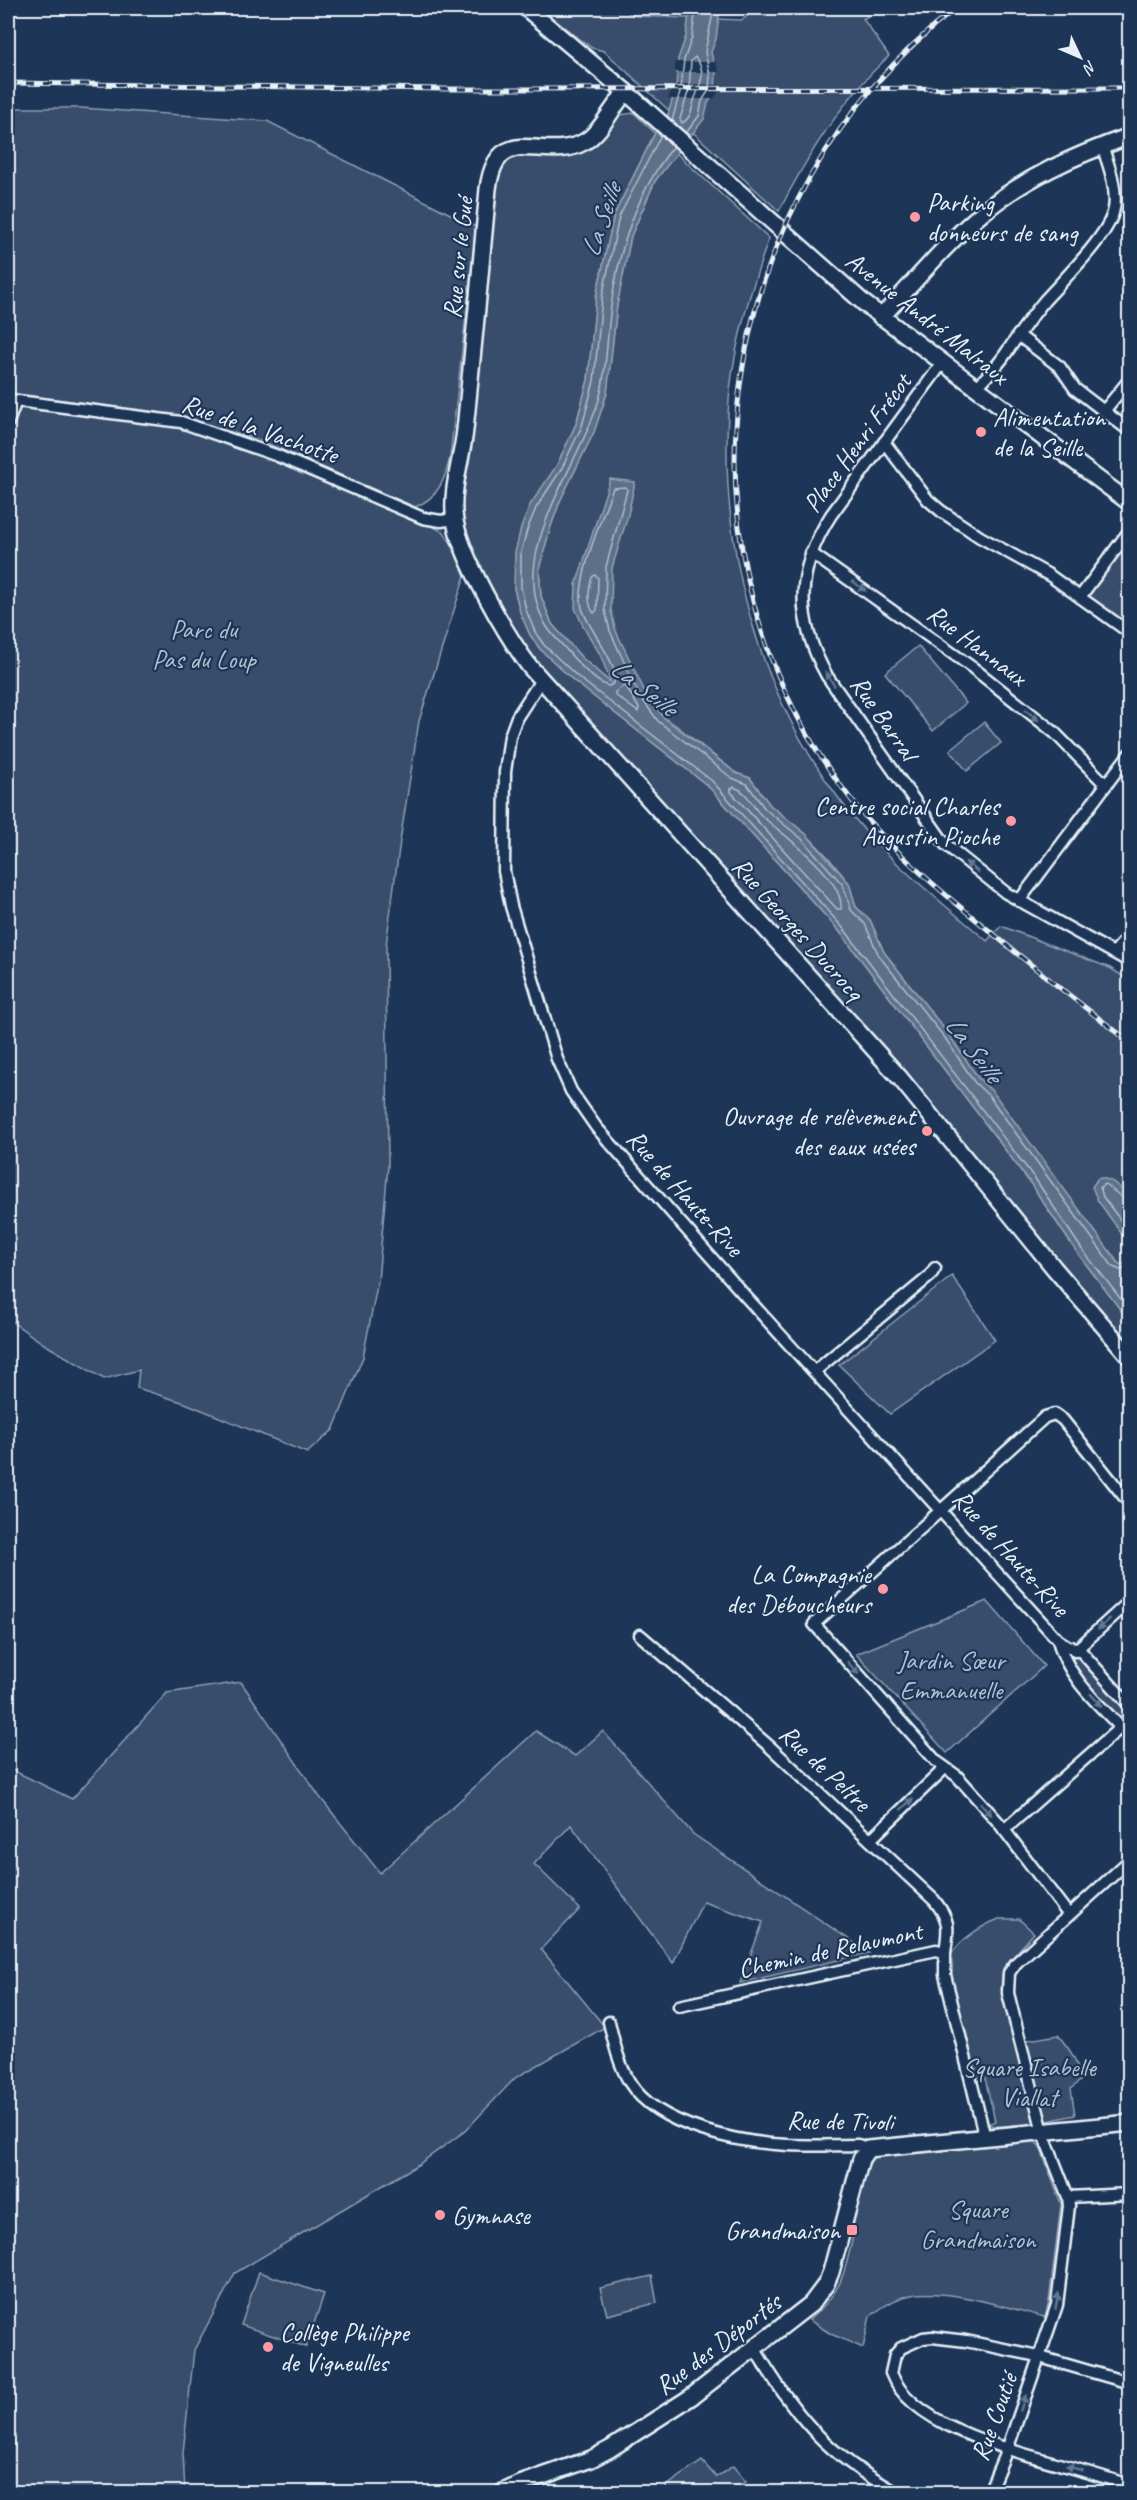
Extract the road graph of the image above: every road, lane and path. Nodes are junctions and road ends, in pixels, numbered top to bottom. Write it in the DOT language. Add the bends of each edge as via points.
graph roads {
  1 [pos="526,8"];
  2 [pos="626,92"];
  3 [pos="1130,136"];
  4 [pos="1102,146"];
  5 [pos="881,317"];
  6 [pos="1017,335"];
  7 [pos="943,362"];
  8 [pos="1130,379"];
  9 [pos="977,388"];
  10 [pos="12,399"];
  11 [pos="1104,411"];
  12 [pos="8,422"];
  13 [pos="1130,430"];
  14 [pos="884,442"];
  15 [pos="1130,502"];
  16 [pos="455,519"];
  17 [pos="1130,530"];
  18 [pos="811,553"];
  19 [pos="1080,597"];
  20 [pos="1130,633"];
  21 [pos="541,680"];
  22 [pos="1129,756"];
  23 [pos="1106,785"];
  24 [pos="1019,901"];
  25 [pos="1130,934"];
  26 [pos="1114,953"];
  27 [pos="1130,962"];
  28 [pos="935,1268"];
  29 [pos="1130,1357"];
  30 [pos="815,1371"];
  31 [pos="1130,1504"];
  32 [pos="942,1511"];
  33 [pos="1130,1601"];
  34 [pos="640,1635"];
  35 [pos="1058,1640"];
  36 [pos="1078,1648"];
  37 [pos="1064,1661"];
  38 [pos="1130,1706"];
  39 [pos="1130,1719"];
  40 [pos="1120,1727"];
  41 [pos="1130,1737"];
  42 [pos="945,1768"];
  43 [pos="1004,1830"];
  44 [pos="870,1840"];
  45 [pos="1130,1860"];
  46 [pos="1068,1914"];
  47 [pos="945,1952"];
  48 [pos="679,2006"];
  49 [pos="609,2022"];
  50 [pos="1130,2123"];
  51 [pos="1044,2131"];
  52 [pos="985,2138"];
  53 [pos="868,2149"];
  54 [pos="1130,2194"];
  55 [pos="1068,2197"];
  56 [pos="754,2348"];
  57 [pos="1040,2357"];
  58 [pos="1130,2383"];
  59 [pos="1007,2448"];
  60 [pos="1130,2486"];
  61 [pos="503,2493"];
  62 [pos="896,2493"];
  63 [pos="989,2493"];
  1 -- 2 [label="street, Avenue André Malraux"];
  2 -- 5 [label="street, Avenue André Malraux"];
  2 -- 16 [label="street, Rue sur le Gué" via="583,143 563,148 515,147 500,155 493,166"];
  3 -- 4 [label="street"];
  4 -- 5 [label="street" via="1037,175 981,214"];
  4 -- 6 [label="street" via="1114,188 1113,216"];
  5 -- 7 [label="street, Avenue André Malraux"];
  6 -- 9 [label="street"];
  6 -- 11 [label="street" via="1060,367 1075,389"];
  7 -- 9 [label="street, Avenue André Malraux"];
  7 -- 14 [label="street, Place Henri Frécot"];
  8 -- 11 [label="street"];
  9 -- 15 [label="street, Avenue André Malraux"];
  10 -- 12 [label="street"];
  10 -- 16 [label="street, Rue de la Vachotte" via="181,422 278,456 423,518"];
  11 -- 13 [label="street"];
  14 -- 18 [label="street, Place Henri Frécot" via="831,515"];
  14 -- 19 [label="street" via="928,500 941,511"];
  16 -- 21 [label="street, Rue Georges Ducrocq" via="488,598 520,654"];
  17 -- 19 [label="street"];
  18 -- 23 [label="street, Rue Hannaux, one-way" via="973,668 1054,732"];
  24 -- 18 [label="street, Rue Barral, one-way" via="945,844 827,676 814,654 804,616 804,577"];
  19 -- 20 [label="street"];
  21 -- 29 [label="street, Rue Georges Ducrocq" via="900,1078"];
  21 -- 30 [label="street, Rue de Haute-Rive" via="517,717 510,736 505,772 504,865 511,906 564,1076 596,1127"];
  22 -- 23 [label="street"];
  23 -- 24 [label="street"];
  24 -- 26 [label="street, Rue Barral"];
  25 -- 26 [label="street"];
  26 -- 27 [label="street, Rue Barral"];
  28 -- 30 [label="street"];
  30 -- 32 [label="street, Rue de Haute-Rive"];
  31 -- 32 [label="street" via="1055,1414 1045,1417"];
  32 -- 35 [label="street, Rue de Haute-Rive"];
  32 -- 42 [label="street, one-way" via="814,1624"];
  33 -- 36 [label="street, one-way"];
  34 -- 44 [label="street, Rue de Peltre"];
  35 -- 36 [label="street, Rue de Haute-Rive"];
  35 -- 37 [label="street, Rue de Haute-Rive"];
  36 -- 37 [label="street"];
  36 -- 38 [label="street, Rue de Haute-Rive"];
  37 -- 40 [label="street, Rue de Haute-Rive, one-way"];
  39 -- 40 [label="street"];
  40 -- 41 [label="street, Rue de Haute-Rive"];
  40 -- 43 [label="street"];
  42 -- 43 [label="street, one-way" via="957,1776"];
  44 -- 42 [label="street, one-way"];
  43 -- 46 [label="street"];
  44 -- 47 [label="street, Rue de Peltre" via="945,1914"];
  45 -- 46 [label="street"];
  46 -- 51 [label="street" via="1024,1954 1007,1981"];
  47 -- 48 [label="street, Chemin de Relaumont" via="936,1950"];
  47 -- 52 [label="street, Chemin de Relaumont" via="947,1986"];
  49 -- 53 [label="street, Rue de Tivoli" via="631,2084 653,2107 689,2127 777,2144 858,2145"];
  50 -- 51 [label="street, Rue de Tivoli"];
  51 -- 52 [label="street, Rue de Tivoli"];
  51 -- 55 [label="street"];
  52 -- 53 [label="street, Rue de Tivoli"];
  53 -- 56 [label="street, Rue des Déportés" via="861,2159 826,2284 811,2304"];
  54 -- 55 [label="street"];
  57 -- 55 [label="street, Rue Coutié, one-way" via="1057,2305"];
  56 -- 61 [label="street, Rue des Déportés" via="691,2397 610,2449"];
  56 -- 62 [label="street" via="813,2432 856,2469"];
  57 -- 58 [label="street"];
  59 -- 57 [label="street, Rue Coutié, one-way"];
  57 -- 59 [label="street" via="932,2337 911,2343 895,2355 891,2373 894,2382 915,2404 951,2428"];
  60 -- 59 [label="street, one-way"];
  59 -- 63 [label="street, Rue Coutié"];
}
